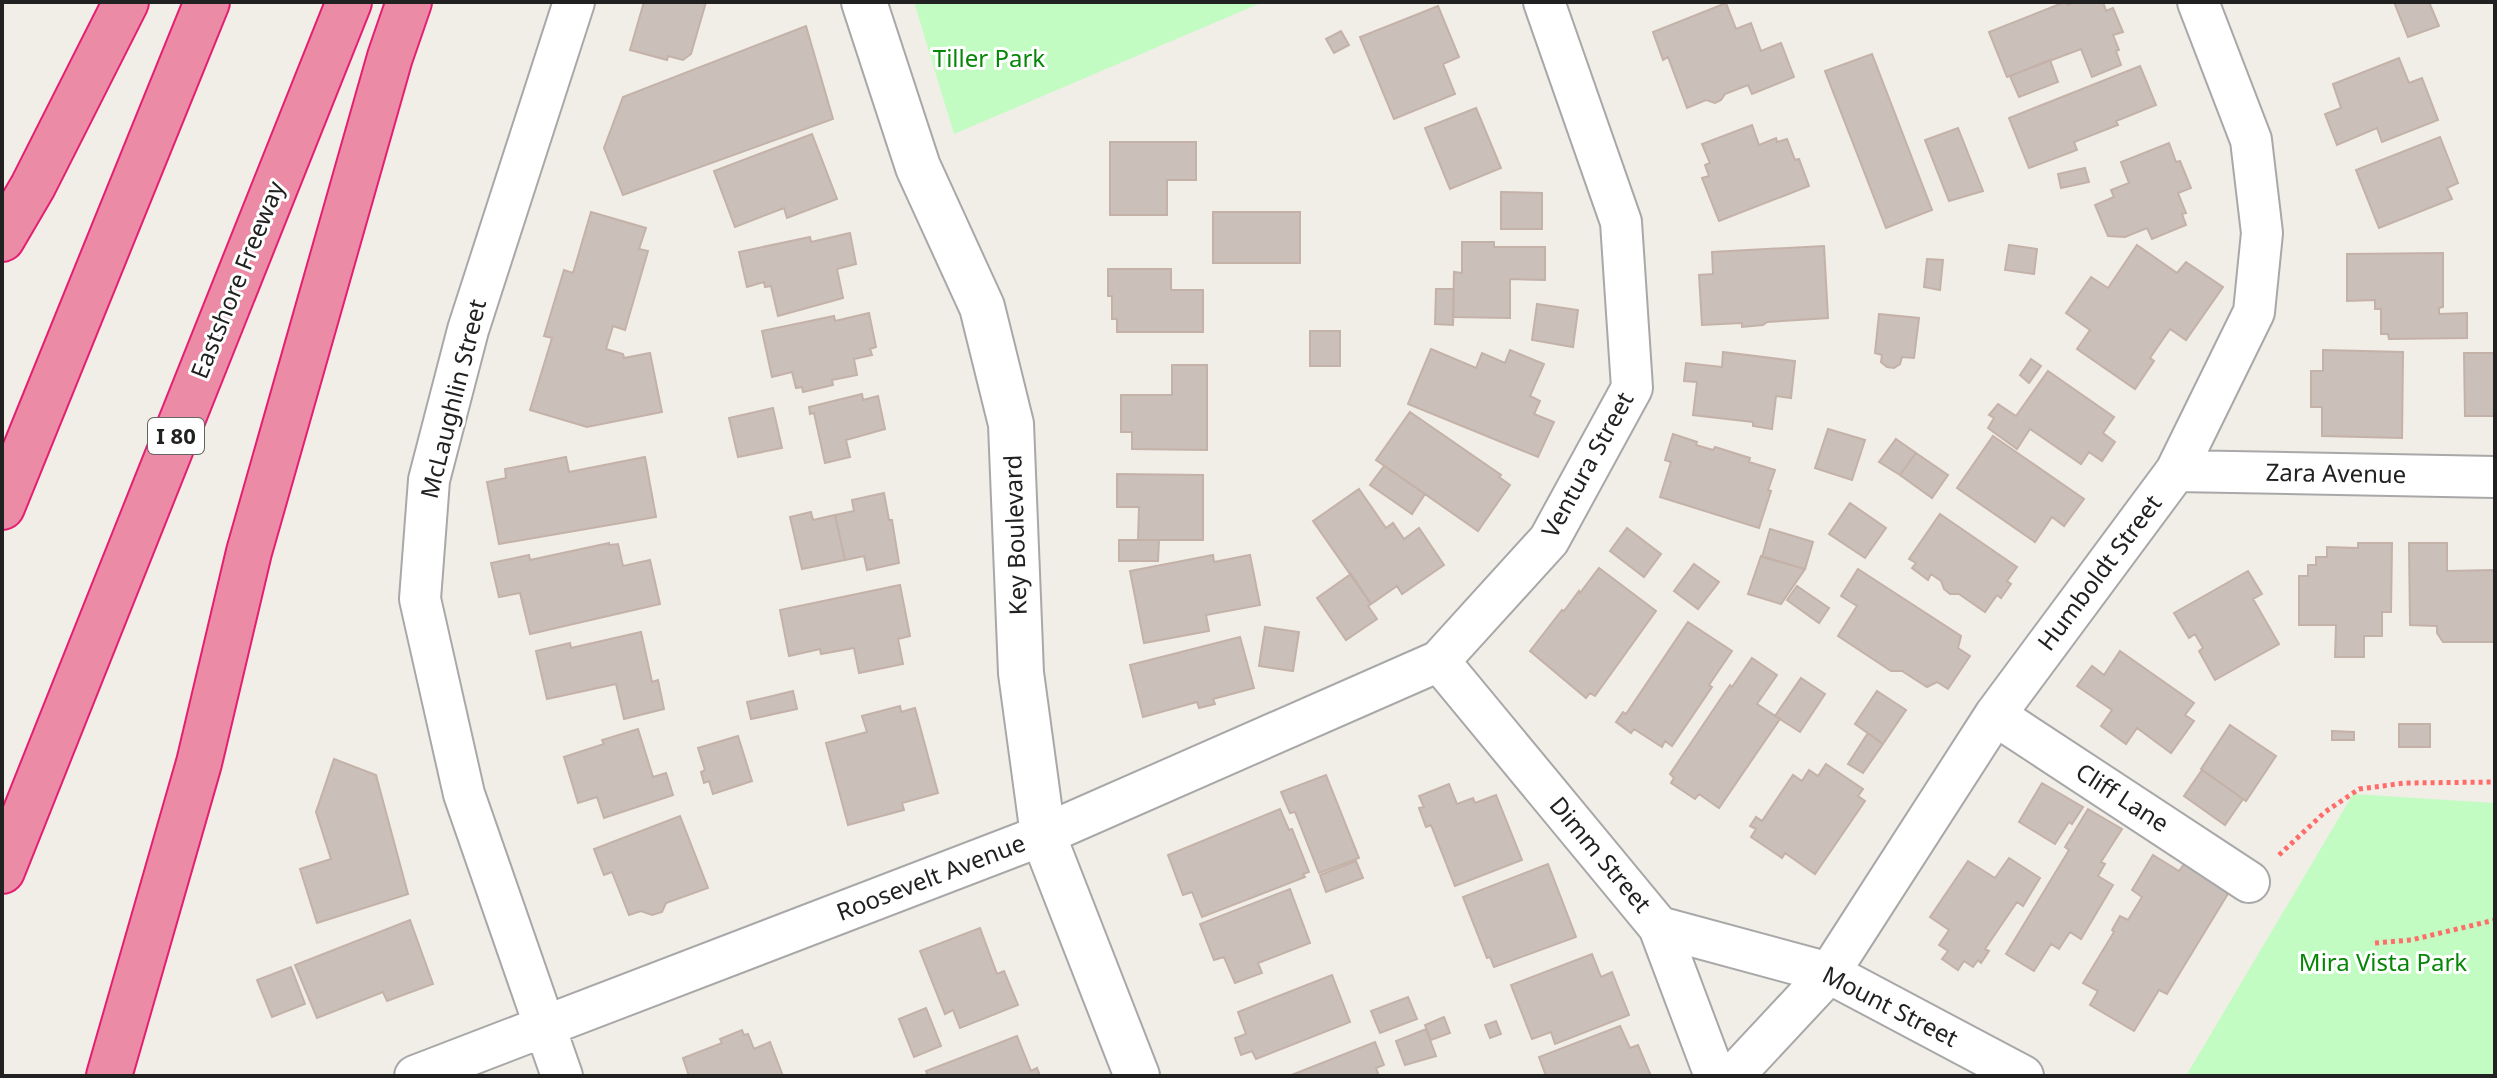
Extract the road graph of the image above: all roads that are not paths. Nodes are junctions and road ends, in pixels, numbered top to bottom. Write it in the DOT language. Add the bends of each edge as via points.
graph roads {
  1 [pos="126,2"];
  2 [pos="207,2"];
  3 [pos="349,2"];
  4 [pos="409,2"];
  5 [pos="574,2"];
  6 [pos="864,2"];
  7 [pos="1544,2"];
  8 [pos="2198,2"];
  9 [pos="2,239"];
  10 [pos="2176,471"];
  11 [pos="2495,477"];
  12 [pos="2,507"];
  13 [pos="1439,661"];
  14 [pos="1995,715"];
  15 [pos="1043,835"];
  16 [pos="2,871"];
  17 [pos="2249,882"];
  18 [pos="1659,927"];
  19 [pos="1829,973"];
  20 [pos="543,1026"];
  21 [pos="109,1076"];
  22 [pos="415,1076"];
  23 [pos="562,1076"];
  24 [pos="1137,1076"];
  25 [pos="1715,1076"];
  26 [pos="1733,1076"];
  27 [pos="2023,1076"];
  1 -- 9 [label="highway"];
  2 -- 12 [label="highway"];
  3 -- 16 [label="highway, Eastshore Freeway / I 80"];
  4 -- 21 [label="highway" via="249,552 199,763"];
  5 -- 20 [label="street, McLaughlin Street" via="468,330 429,480 420,599 464,794"];
  6 -- 15 [label="street, Key Boulevard" via="918,167 982,307 1011,424 1021,673"];
  7 -- 13 [label="street, Ventura Street" via="1621,222 1632,388 1549,540"];
  8 -- 10 [label="street, Humboldt Street" via="2251,140 2262,233 2254,312"];
  10 -- 11 [label="street, Zara Avenue"];
  10 -- 14 [label="street, Humboldt Street"];
  13 -- 15 [label="street, Roosevelt Avenue"];
  13 -- 18 [label="street, Dimm Street"];
  14 -- 17 [label="street, Cliff Lane"];
  14 -- 19 [label="street, Humboldt Street"];
  15 -- 20 [label="street, Roosevelt Avenue"];
  15 -- 24 [label="street, Key Boulevard"];
  18 -- 19 [label="street, Mount Street"];
  18 -- 25 [label="street, Dimm Street"];
  19 -- 26 [label="street, Humboldt Street"];
  19 -- 27 [label="street, Mount Street"];
  20 -- 22 [label="street, Roosevelt Avenue"];
  20 -- 23 [label="street, McLaughlin Street"];
}
